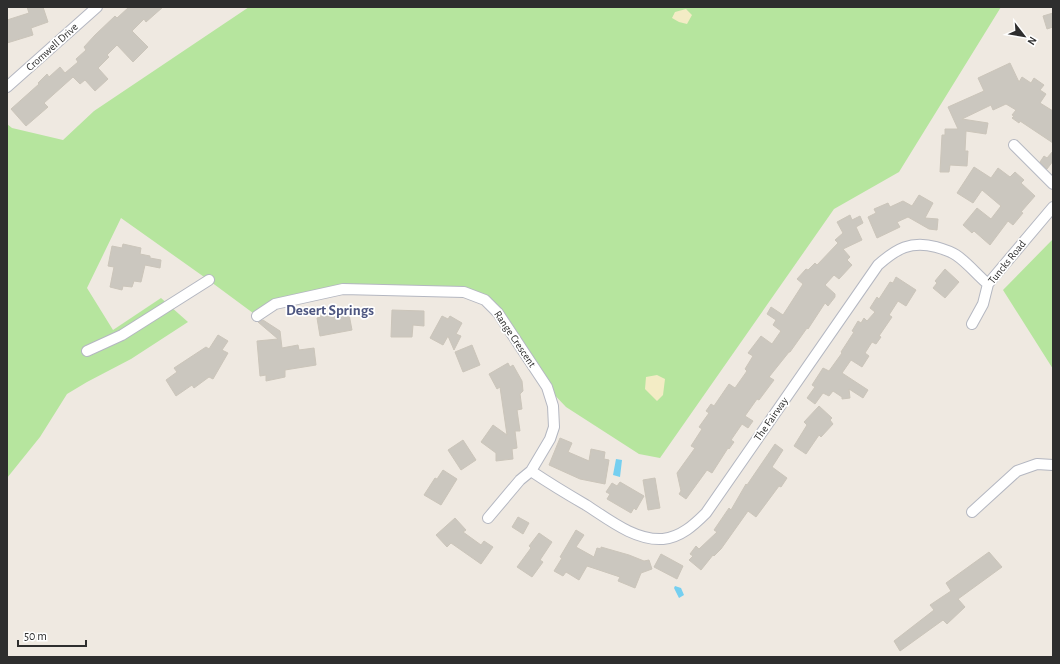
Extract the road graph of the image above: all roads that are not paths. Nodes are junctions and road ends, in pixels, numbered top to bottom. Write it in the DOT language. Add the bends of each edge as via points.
graph roads {
  1 [pos="97,7"];
  2 [pos="7,87"];
  3 [pos="1014,145"];
  4 [pos="1053,184"];
  5 [pos="1053,207"];
  6 [pos="209,280"];
  7 [pos="988,284"];
  8 [pos="257,316"];
  9 [pos="972,324"];
  10 [pos="87,351"];
  11 [pos="1053,465"];
  12 [pos="531,472"];
  13 [pos="972,512"];
  14 [pos="488,518"];
  1 -- 2 [label="street, Cromwell Drive"];
  3 -- 4 [label="street"];
  5 -- 7 [label="street, Tuncks Road"];
  6 -- 10 [label="street" via="122,335"];
  7 -- 9 [label="street, Tuncks Road" via="983,304"];
  7 -- 12 [label="street, The Fairway" via="956,255 931,246 916,244 904,247 878,265 706,513 694,526 677,535 663,539 647,538 625,529"];
  8 -- 12 [label="street, Range Crescent" via="276,304 343,290 464,292 485,300 498,313 547,387 553,406 554,427 550,440"];
  11 -- 13 [label="street" via="1037,464 1017,471"];
  12 -- 14 [label="street, Range Crescent" via="520,480"];
}
